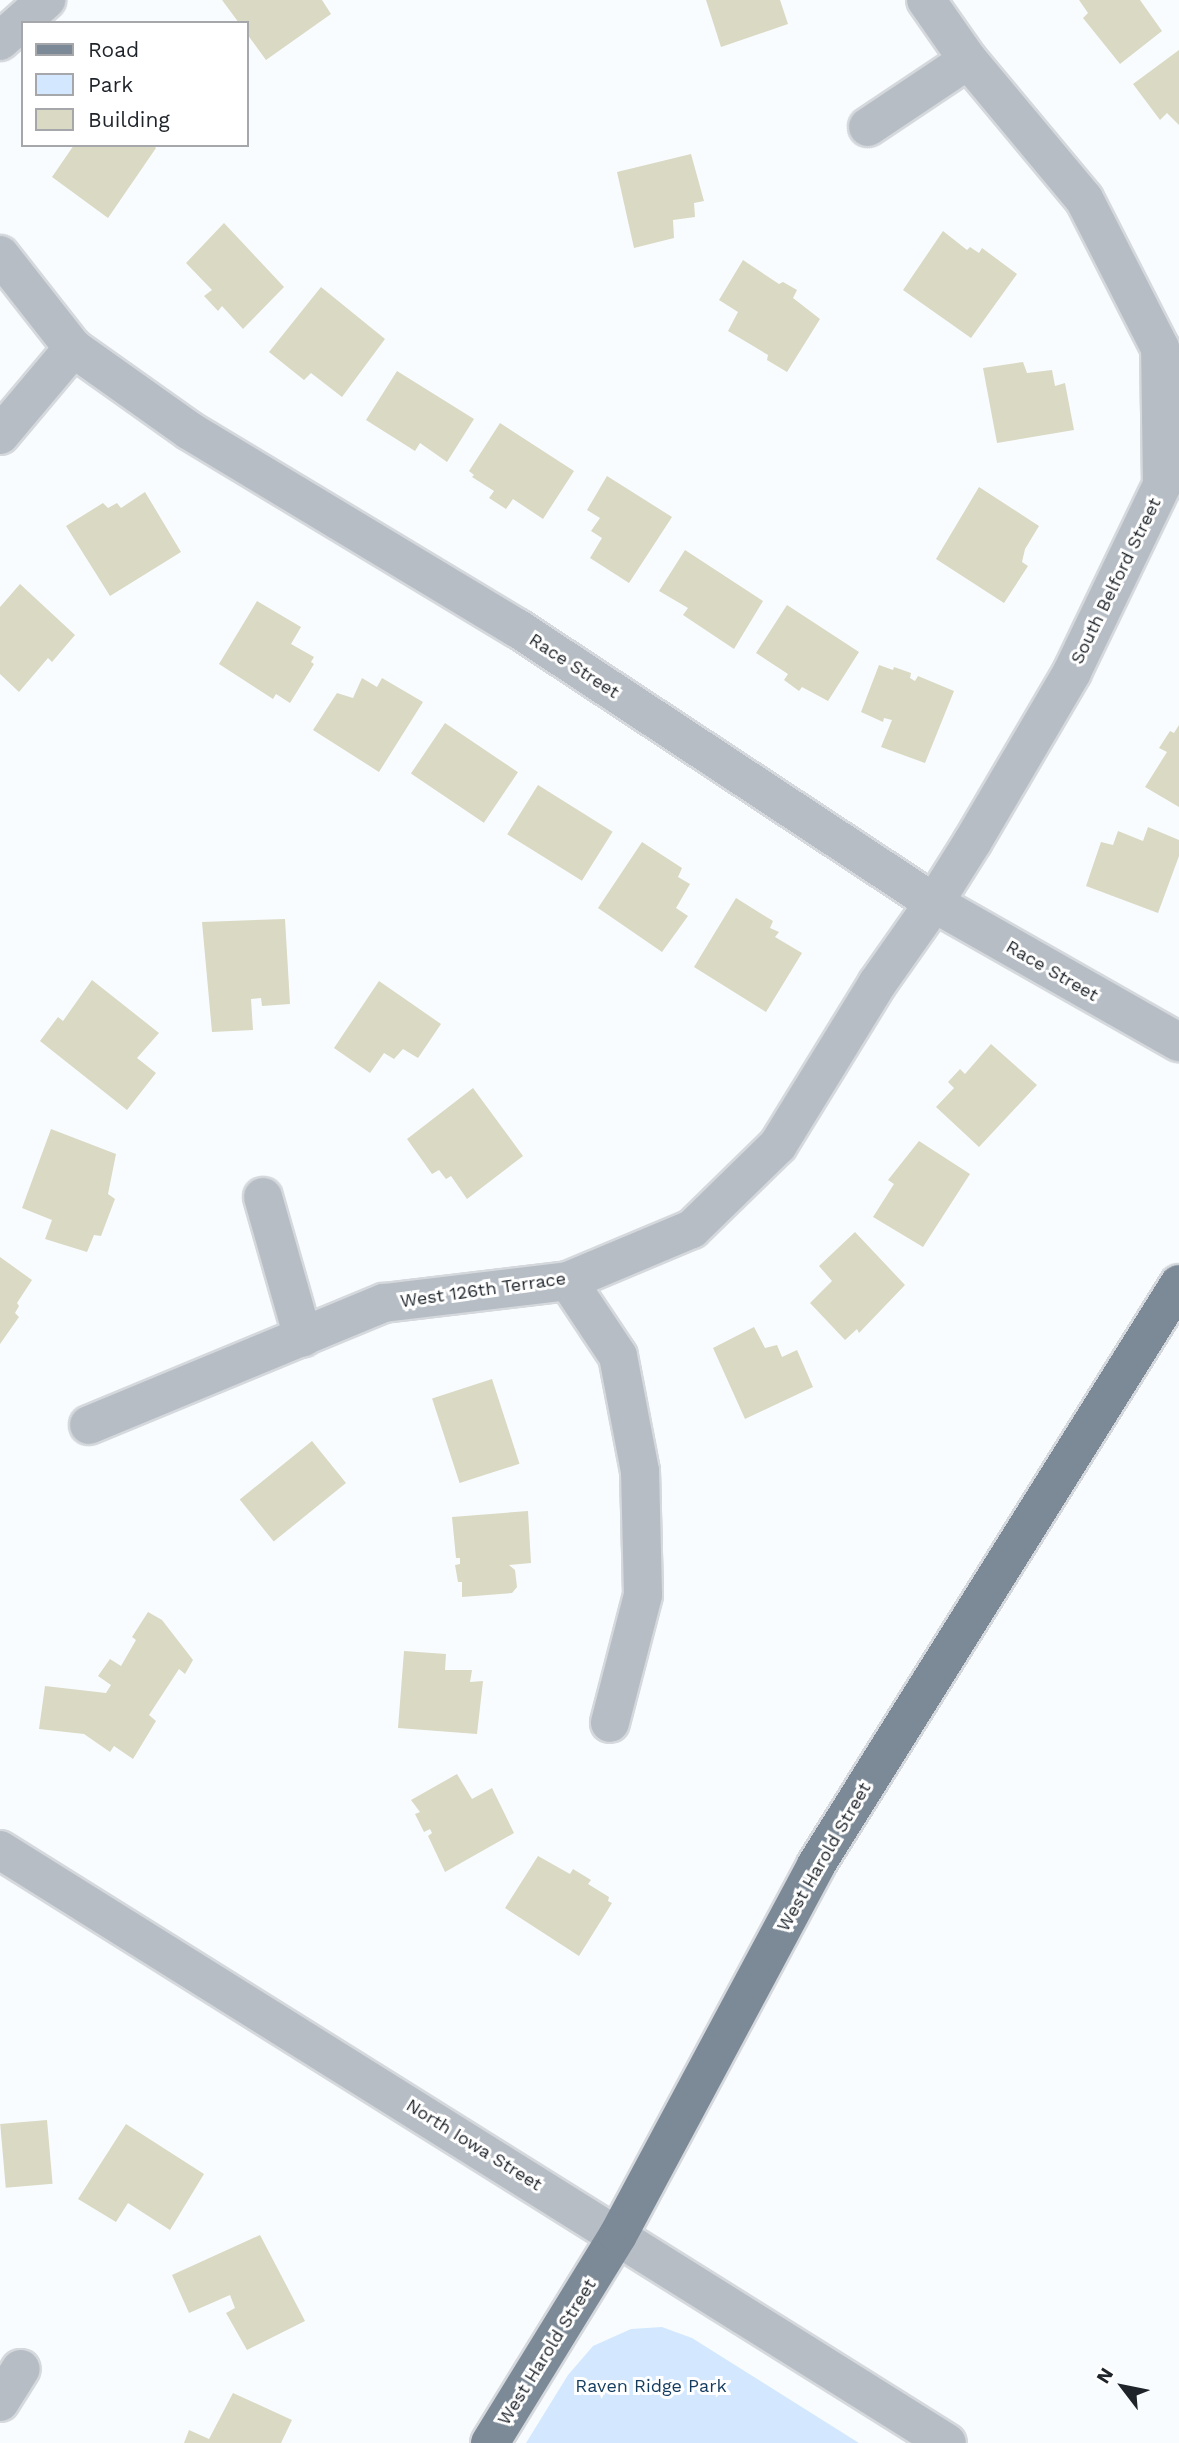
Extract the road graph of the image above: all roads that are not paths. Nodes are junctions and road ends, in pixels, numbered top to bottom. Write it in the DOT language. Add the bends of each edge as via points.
graph roads {
  1 [pos="46,0"];
  2 [pos="926,0"];
  3 [pos="22,21"];
  4 [pos="21,22"];
  5 [pos="0,41"];
  6 [pos="968,60"];
  7 [pos="868,127"];
  8 [pos="0,255"];
  9 [pos="73,348"];
  10 [pos="0,435"];
  11 [pos="934,904"];
  12 [pos="1179,1042"];
  13 [pos="263,1197"];
  14 [pos="568,1281"];
  15 [pos="1179,1284"];
  16 [pos="303,1337"];
  17 [pos="89,1425"];
  18 [pos="610,1723"];
  19 [pos="0,1850"];
  20 [pos="618,2235"];
  21 [pos="21,2369"];
  22 [pos="0,2402"];
  23 [pos="490,2443"];
  24 [pos="947,2443"];
  1 -- 3 [label="street"];
  2 -- 6 [label="street, South Belford Street"];
  4 -- 5 [label="street"];
  6 -- 7 [label="street"];
  6 -- 11 [label="street, South Belford Street" via="1084,199 1160,348 1162,485 1072,672"];
  8 -- 9 [label="street, Race Street"];
  9 -- 10 [label="street"];
  9 -- 11 [label="street, Race Street" via="190,430 517,628"];
  11 -- 12 [label="street, Race Street"];
  11 -- 14 [label="street, West 126th Terrace" via="877,984 778,1145 692,1229"];
  13 -- 16 [label="street"];
  14 -- 16 [label="street, West 126th Terrace" via="384,1303"];
  14 -- 18 [label="street" via="618,1356 640,1471 643,1595"];
  15 -- 20 [label="main road, West Harold Street" via="816,1865"];
  16 -- 17 [label="street, West 126th Terrace"];
  19 -- 20 [label="street, North Iowa Street"];
  20 -- 23 [label="main road, West Harold Street"];
  20 -- 24 [label="street, North Iowa Street"];
  21 -- 22 [label="street"];
}
